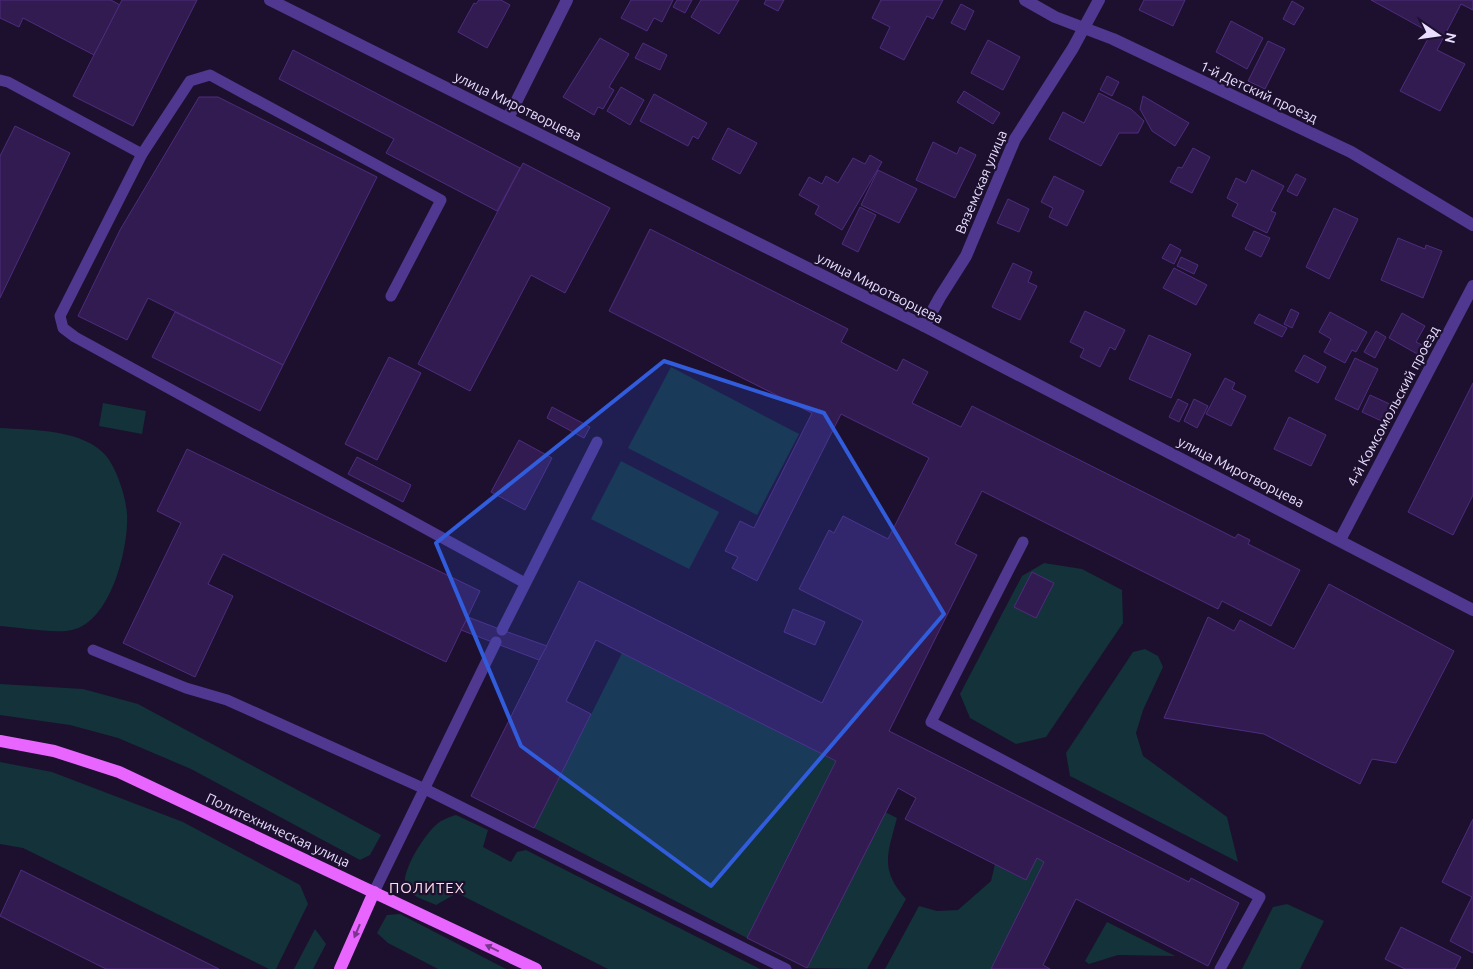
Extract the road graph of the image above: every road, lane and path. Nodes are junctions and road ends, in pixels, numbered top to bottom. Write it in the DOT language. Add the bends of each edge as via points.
graph roads {
  1 [pos="270,0"];
  2 [pos="567,0"];
  3 [pos="1025,0"];
  4 [pos="1099,0"];
  5 [pos="1084,28"];
  6 [pos="0,80"];
  7 [pos="508,118"];
  8 [pos="142,154"];
  9 [pos="1473,225"];
  10 [pos="1473,286"];
  11 [pos="391,296"];
  12 [pos="924,326"];
  13 [pos="597,442"];
  14 [pos="1340,540"];
  15 [pos="1023,542"];
  16 [pos="525,583"];
  17 [pos="1473,610"];
  18 [pos="502,630"];
  19 [pos="496,642"];
  20 [pos="93,650"];
  21 [pos="0,741"];
  22 [pos="425,788"];
  23 [pos="374,892"];
  24 [pos="340,969"];
  25 [pos="535,969"];
  26 [pos="786,969"];
  27 [pos="1220,969"];
  1 -- 7 [label="street, улица Миротворцева"];
  2 -- 7 [label="street"];
  3 -- 5 [label="street, 1-й Детский проезд"];
  4 -- 5 [label="street, Вяземская улица"];
  5 -- 9 [label="street, 1-й Детский проезд" via="1351,152"];
  5 -- 12 [label="street, Вяземская улица" via="1014,139 966,256"];
  6 -- 8 [label="lane"];
  7 -- 12 [label="street, улица Миротворцева"];
  8 -- 11 [label="lane" via="190,81 210,75 441,200"];
  8 -- 16 [label="lane" via="60,316 63,328"];
  10 -- 14 [label="street, 4-й Комсомольский проезд"];
  12 -- 14 [label="street, улица Миротворцева"];
  13 -- 16 [label="lane"];
  14 -- 17 [label="street, улица Миротворцева"];
  15 -- 27 [label="lane" via="931,722 1260,897"];
  16 -- 18 [label="lane"];
  19 -- 22 [label="lane"];
  20 -- 22 [label="lane" via="186,688 228,700"];
  21 -- 23 [label="main road, Политехническая улица" via="54,751 119,772"];
  22 -- 23 [label="lane"];
  22 -- 26 [label="lane"];
  23 -- 24 [label="main road, one-way"];
  25 -- 23 [label="main road, Политехническая улица, one-way"];
}
